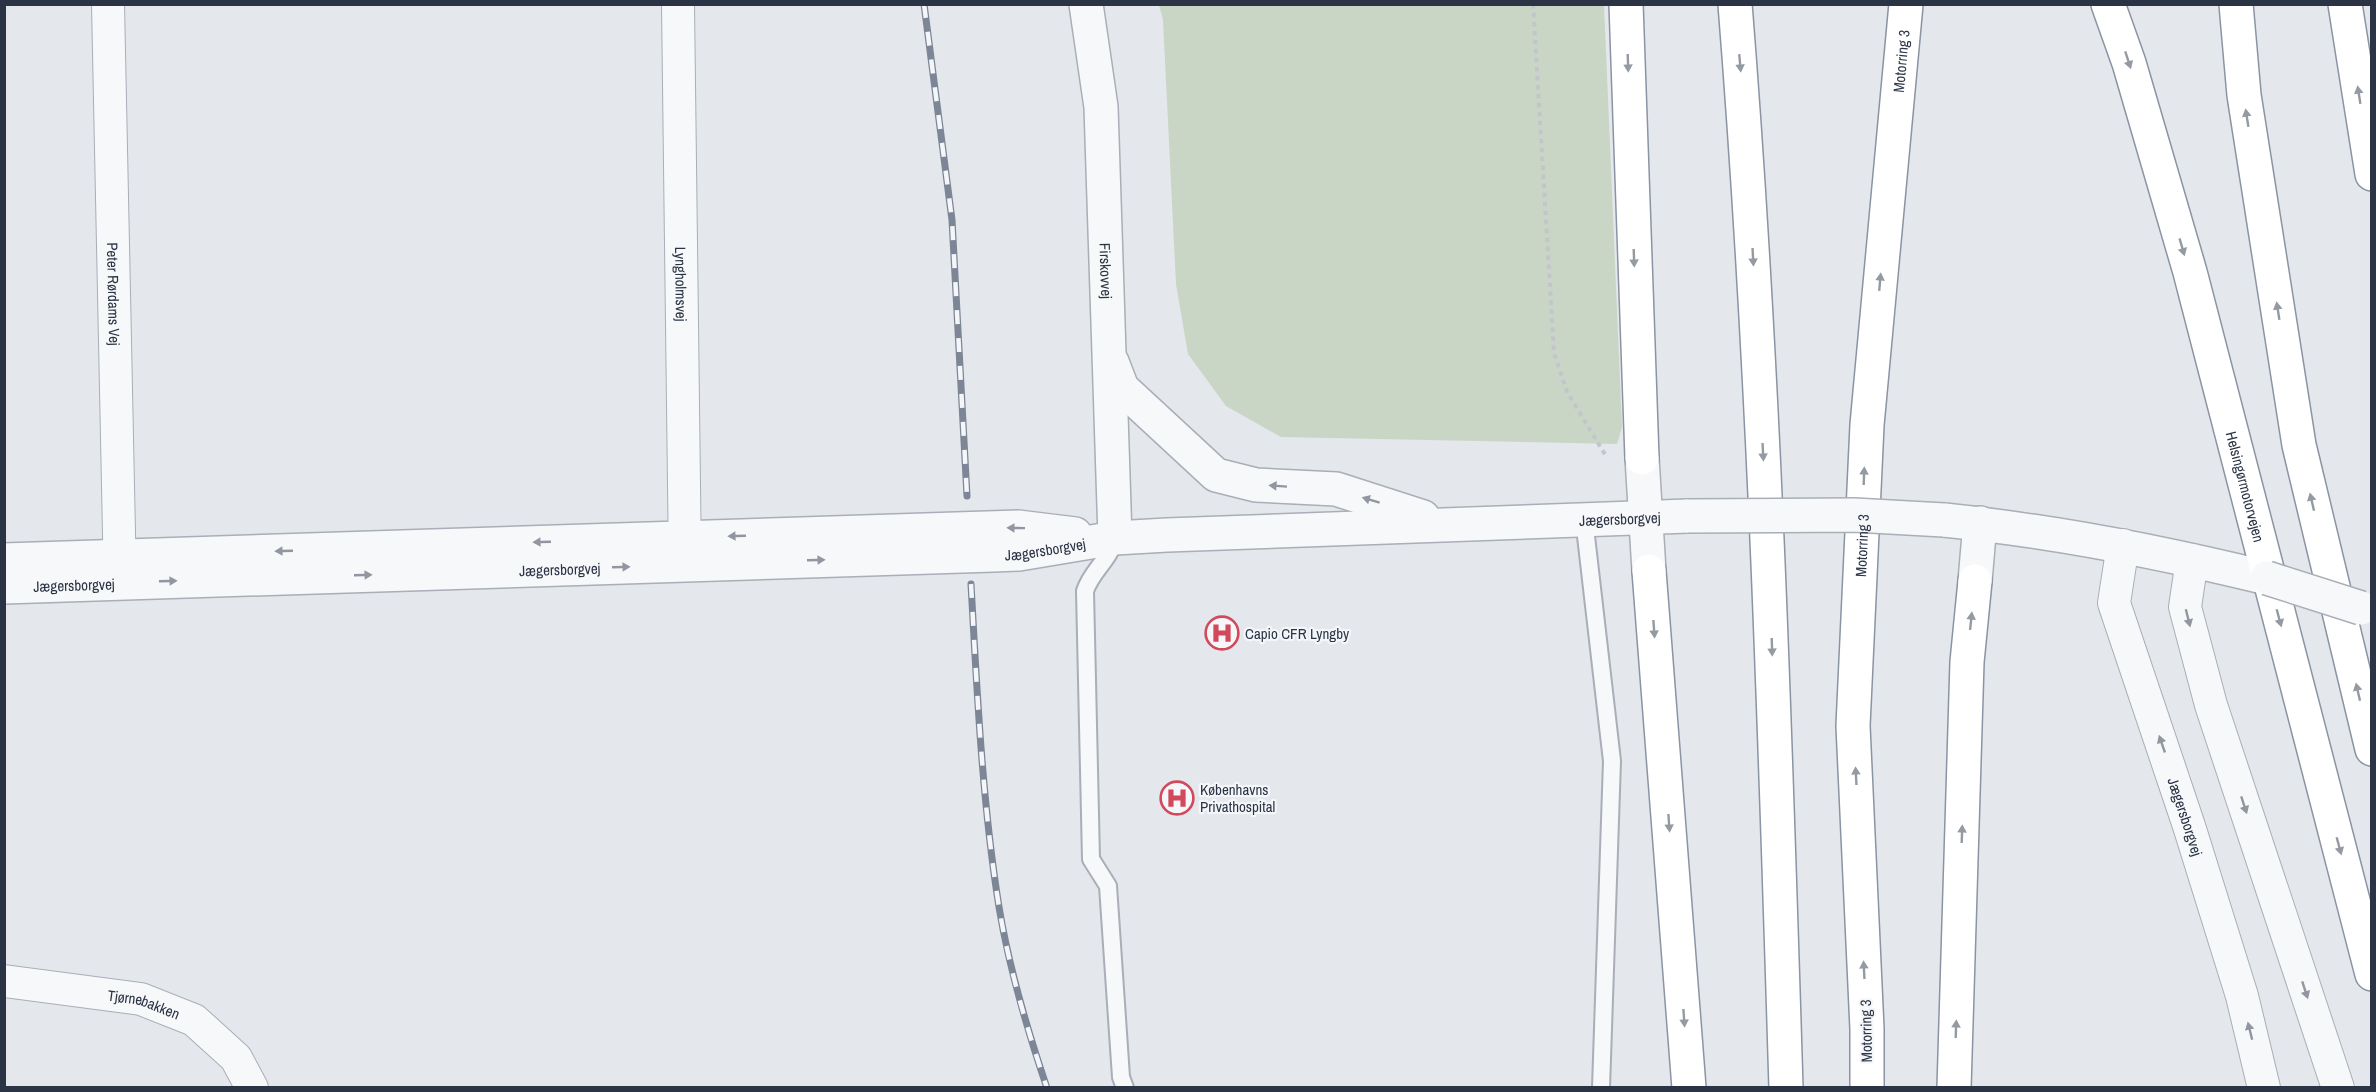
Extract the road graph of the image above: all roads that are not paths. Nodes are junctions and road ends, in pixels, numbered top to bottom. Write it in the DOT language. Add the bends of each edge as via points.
graph roads {
  1 [pos="108,4"];
  2 [pos="678,4"];
  3 [pos="1086,4"];
  4 [pos="1626,4"];
  5 [pos="1735,4"];
  6 [pos="1906,4"];
  7 [pos="2109,4"];
  8 [pos="2236,4"];
  9 [pos="2345,4"];
  10 [pos="2372,174"];
  11 [pos="1111,358"];
  12 [pos="1642,458"];
  13 [pos="1646,517"];
  14 [pos="1584,519"];
  15 [pos="1445,524"];
  16 [pos="1980,524"];
  17 [pos="1115,538"];
  18 [pos="2123,545"];
  19 [pos="685,551"];
  20 [pos="4,560"];
  21 [pos="2197,561"];
  22 [pos="120,569"];
  23 [pos="1649,571"];
  24 [pos="1975,581"];
  25 [pos="4,587"];
  26 [pos="2372,612"];
  27 [pos="2372,749"];
  28 [pos="2372,974"];
  29 [pos="4,981"];
  30 [pos="252,1088"];
  31 [pos="1125,1088"];
  32 [pos="1601,1088"];
  33 [pos="1689,1088"];
  34 [pos="1786,1088"];
  35 [pos="1867,1088"];
  36 [pos="1954,1088"];
  37 [pos="2264,1088"];
  38 [pos="2338,1088"];
  1 -- 22 [label="street, Peter Rørdams Vej"];
  2 -- 19 [label="street, Lyngholmsvej"];
  3 -- 11 [label="street, Firskovvej" via="1101,107"];
  4 -- 12 [label="highway, one-way"];
  5 -- 34 [label="highway, one-way" via="1748,166 1771,597"];
  35 -- 6 [label="highway, Motorring 3, one-way" via="1854,726 1866,425"];
  7 -- 28 [label="highway, Helsingørmotorvejen, one-way" via="2190,272"];
  27 -- 8 [label="highway, one-way" via="2299,445 2244,95"];
  10 -- 9 [label="highway, one-way"];
  15 -- 11 [label="street, one-way" via="1336,489 1256,484 1216,475 1122,388"];
  11 -- 17 [label="street, Firskovvej"];
  12 -- 13 [label="street"];
  13 -- 14 [label="street, Jægersborgvej"];
  13 -- 16 [label="street, Jægersborgvej, bridge" via="1854,515"];
  13 -- 23 [label="street"];
  14 -- 15 [label="street, Jægersborgvej"];
  14 -- 32 [label="lane" via="1612,761"];
  15 -- 17 [label="street, Jægersborgvej"];
  16 -- 18 [label="street, Jægersborgvej"];
  16 -- 24 [label="street"];
  17 -- 19 [label="street, Jægersborgvej" via="1019,554"];
  17 -- 31 [label="lane" via="1113,550 1095,569 1085,591 1091,859 1108,886 1121,1077"];
  18 -- 21 [label="street, Jægersborgvej"];
  37 -- 18 [label="street, Jægersborgvej, one-way" via="2242,996 2114,603"];
  19 -- 22 [label="street, Jægersborgvej"];
  20 -- 22 [label="street, Jægersborgvej"];
  21 -- 26 [label="street, Jægersborgvej, bridge" via="2267,578"];
  21 -- 38 [label="street, one-way" via="2185,606 2211,705"];
  22 -- 25 [label="street, Jægersborgvej"];
  23 -- 33 [label="highway, one-way"];
  36 -- 24 [label="highway, one-way" via="1967,662"];
  29 -- 30 [label="street, Tjørnebakken" via="141,999 194,1020 237,1058"];
}
